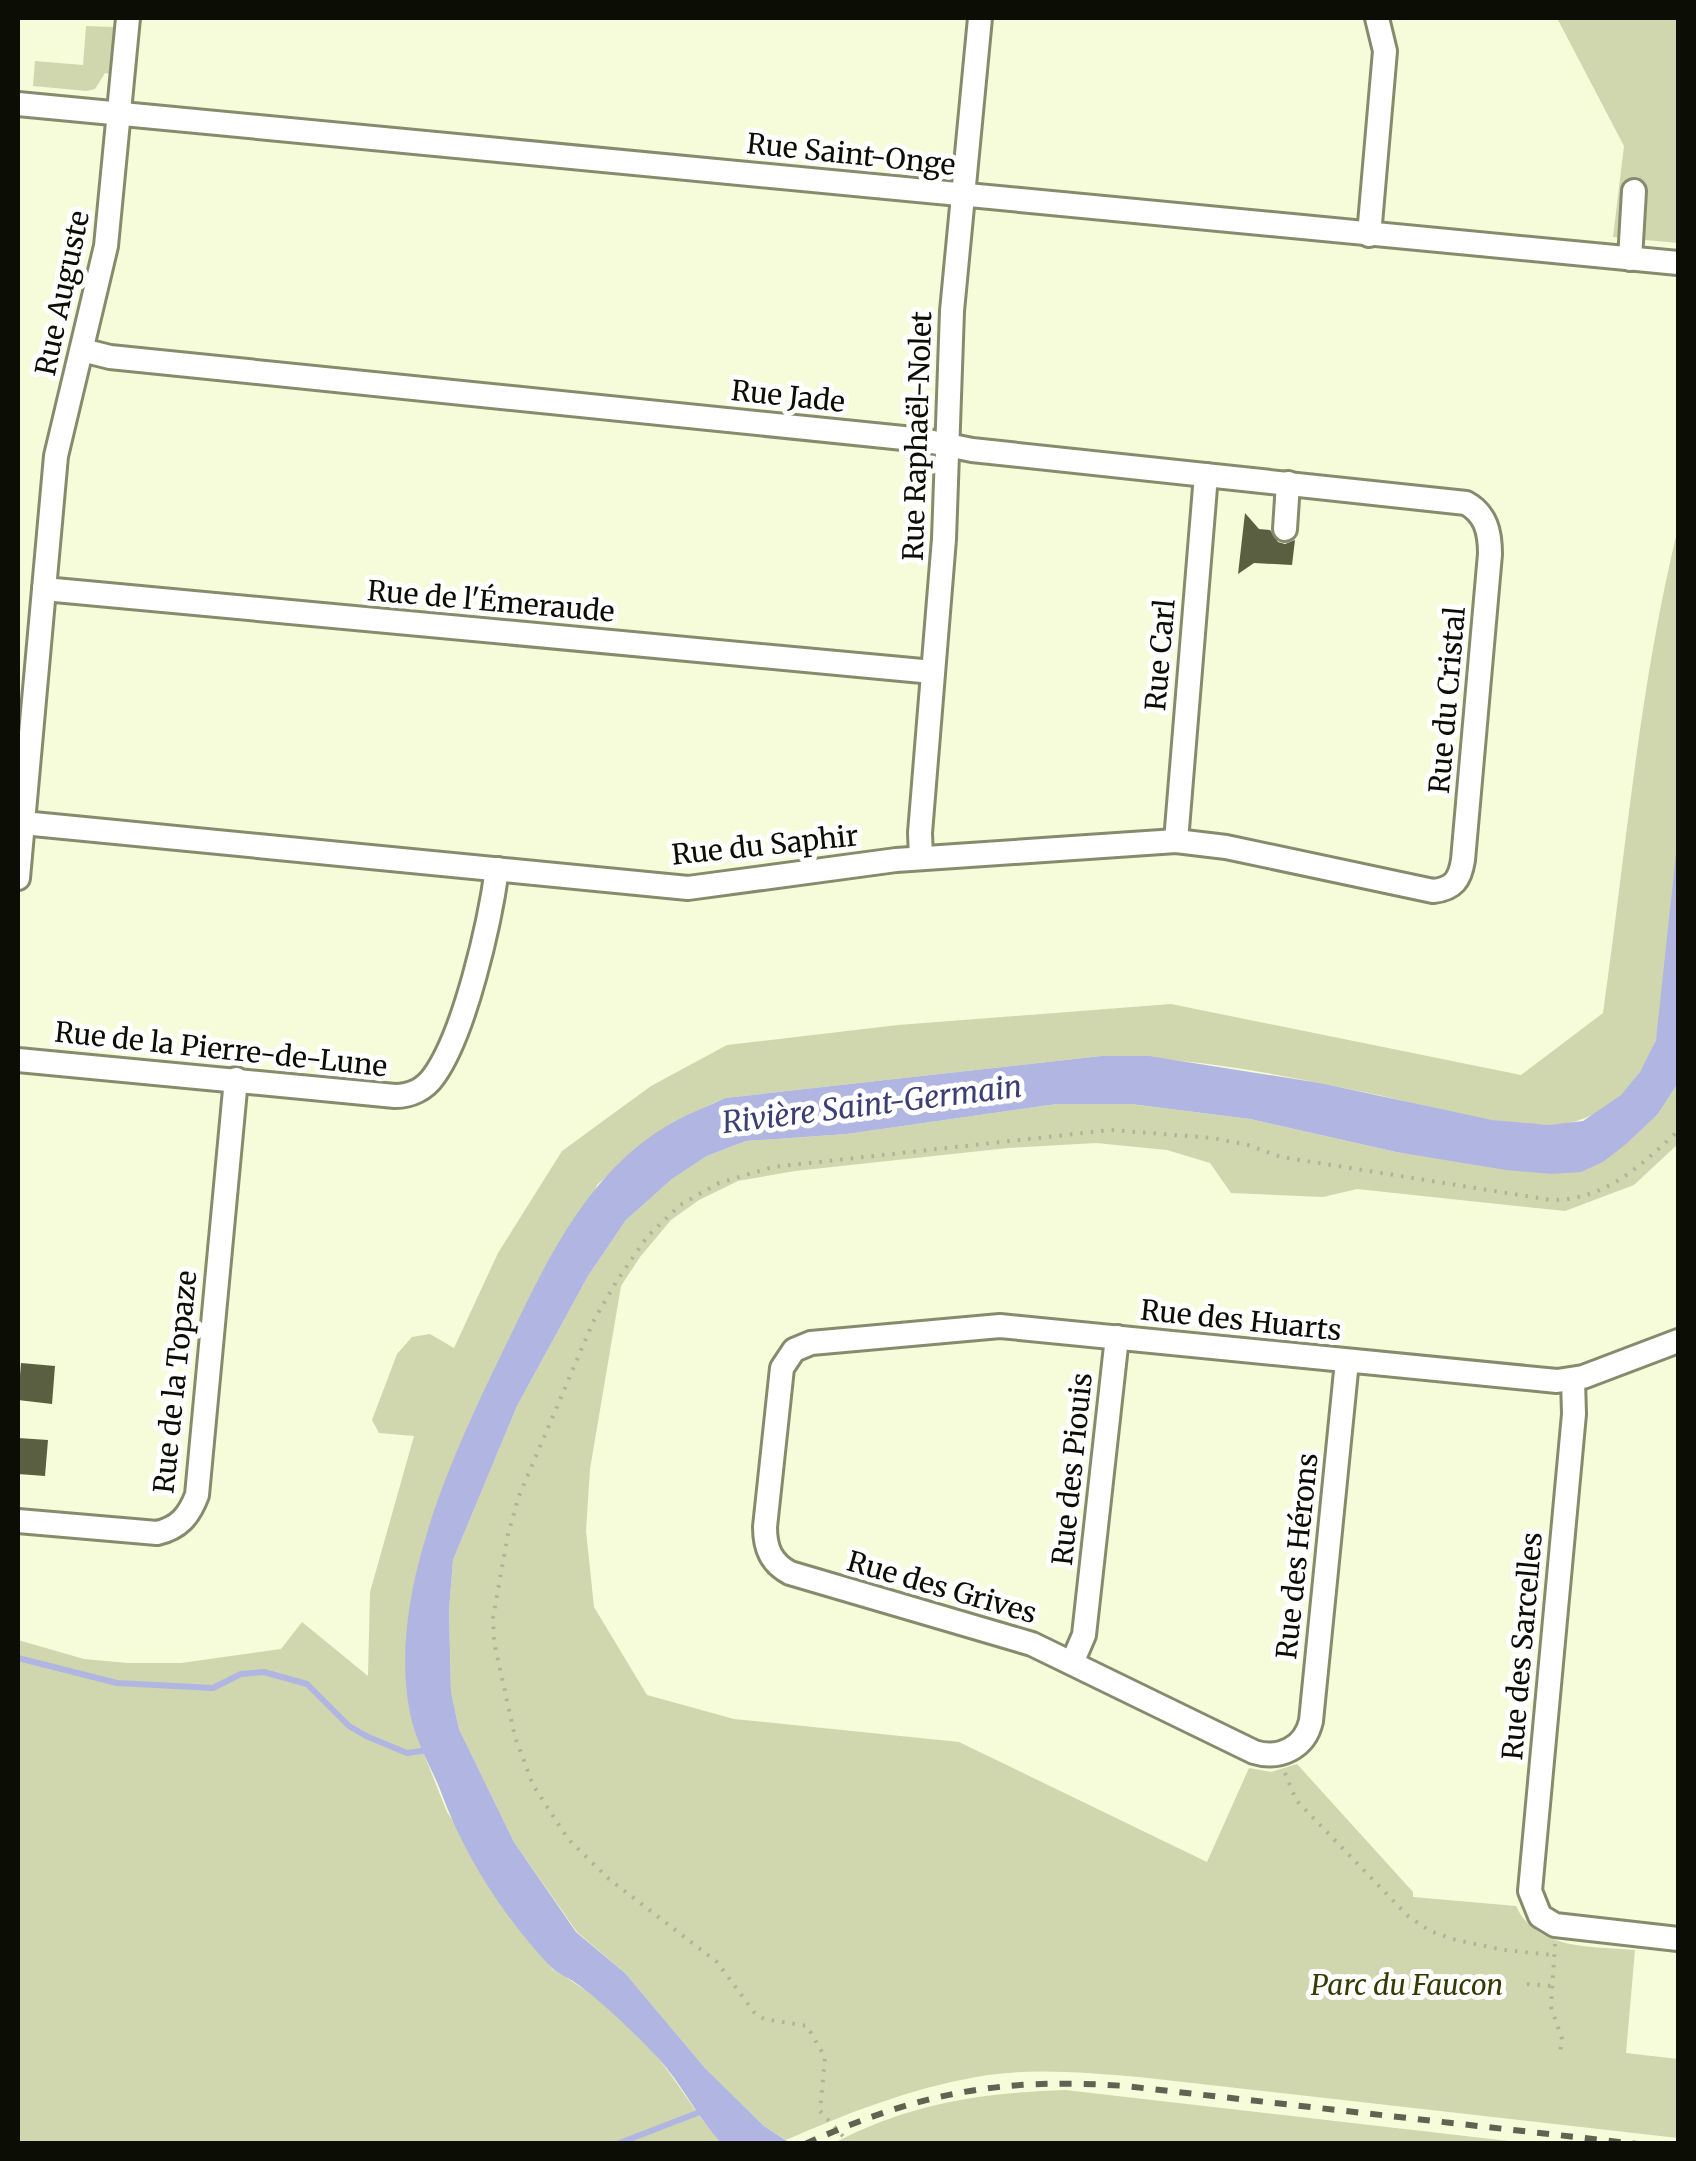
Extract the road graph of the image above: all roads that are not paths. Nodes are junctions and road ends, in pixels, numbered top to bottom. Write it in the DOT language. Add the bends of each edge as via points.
graph roads {
  1 [pos="128,18"];
  2 [pos="980,18"];
  3 [pos="1376,18"];
  4 [pos="18,104"];
  5 [pos="118,113"];
  6 [pos="1634,191"];
  7 [pos="963,195"];
  8 [pos="1369,235"];
  9 [pos="1630,259"];
  10 [pos="1678,263"];
  11 [pos="82,350"];
  12 [pos="947,445"];
  13 [pos="1206,475"];
  14 [pos="1288,483"];
  15 [pos="1482,516"];
  16 [pos="1285,529"];
  17 [pos="44,589"];
  18 [pos="934,672"];
  19 [pos="22,823"];
  20 [pos="1176,841"];
  21 [pos="922,858"];
  22 [pos="497,869"];
  23 [pos="18,878"];
  24 [pos="1450,888"];
  25 [pos="18,1060"];
  26 [pos="236,1080"];
  27 [pos="1116,1337"];
  28 [pos="1678,1341"];
  29 [pos="794,1350"];
  30 [pos="1346,1361"];
  31 [pos="1572,1380"];
  32 [pos="18,1521"];
  33 [pos="1072,1663"];
  34 [pos="1284,1752"];
  35 [pos="1678,1939"];
  1 -- 5 [label="street, Rue Auguste"];
  2 -- 7 [label="street, Rue Raphaël-Nolet"];
  3 -- 8 [label="street" via="1385,51"];
  4 -- 5 [label="street, Rue Saint-Onge"];
  5 -- 7 [label="street, Rue Saint-Onge"];
  5 -- 11 [label="street, Rue Auguste" via="106,246"];
  6 -- 9 [label="street"];
  7 -- 8 [label="street, Rue Saint-Onge"];
  7 -- 12 [label="street, Rue Raphaël-Nolet"];
  8 -- 9 [label="street, Rue Saint-Onge"];
  9 -- 10 [label="street, Rue Saint-Onge"];
  11 -- 12 [label="street, Rue Jade"];
  11 -- 17 [label="street, Rue Auguste" via="56,456"];
  12 -- 13 [label="street, Rue Jade"];
  12 -- 18 [label="street, Rue Raphaël-Nolet"];
  13 -- 14 [label="street, Rue Jade"];
  13 -- 20 [label="street, Rue Carl"];
  14 -- 15 [label="street, Rue Jade" via="1454,500"];
  14 -- 16 [label="street"];
  15 -- 24 [label="street, Rue du Cristal" via="1490,544 1487,593 1463,860"];
  17 -- 18 [label="street, Rue de l'Émeraude"];
  17 -- 19 [label="street, Rue Auguste"];
  18 -- 21 [label="street, Rue Raphaël-Nolet"];
  19 -- 22 [label="street, Rue du Saphir"];
  19 -- 23 [label="street, Rue Auguste"];
  20 -- 21 [label="street, Rue du Saphir"];
  20 -- 24 [label="street, Rue du Saphir" via="1426,890"];
  21 -- 22 [label="street, Rue du Saphir" via="688,888"];
  22 -- 26 [label="street, Rue de la Pierre-de-Lune" via="466,1005 424,1087 395,1096"];
  25 -- 26 [label="street, Rue de la Pierre-de-Lune"];
  26 -- 32 [label="street, Rue de la Topaze" via="191,1510 157,1533"];
  27 -- 29 [label="street, Rue des Huarts" via="988,1326 822,1341"];
  27 -- 30 [label="street, Rue des Huarts"];
  27 -- 33 [label="street, Rue des Piouis" via="1084,1635"];
  28 -- 31 [label="street, Rue des Huarts"];
  29 -- 33 [label="street, Rue des Grives" via="780,1379 765,1527 775,1562 790,1574 1032,1644"];
  30 -- 31 [label="street, Rue des Huarts"];
  30 -- 34 [label="street, Rue des Hérons" via="1311,1721 1305,1738"];
  31 -- 35 [label="street, Rue des Sarcelles" via="1531,1897 1547,1920"];
  33 -- 34 [label="street, Rue des Grives" via="1254,1752"];
}
